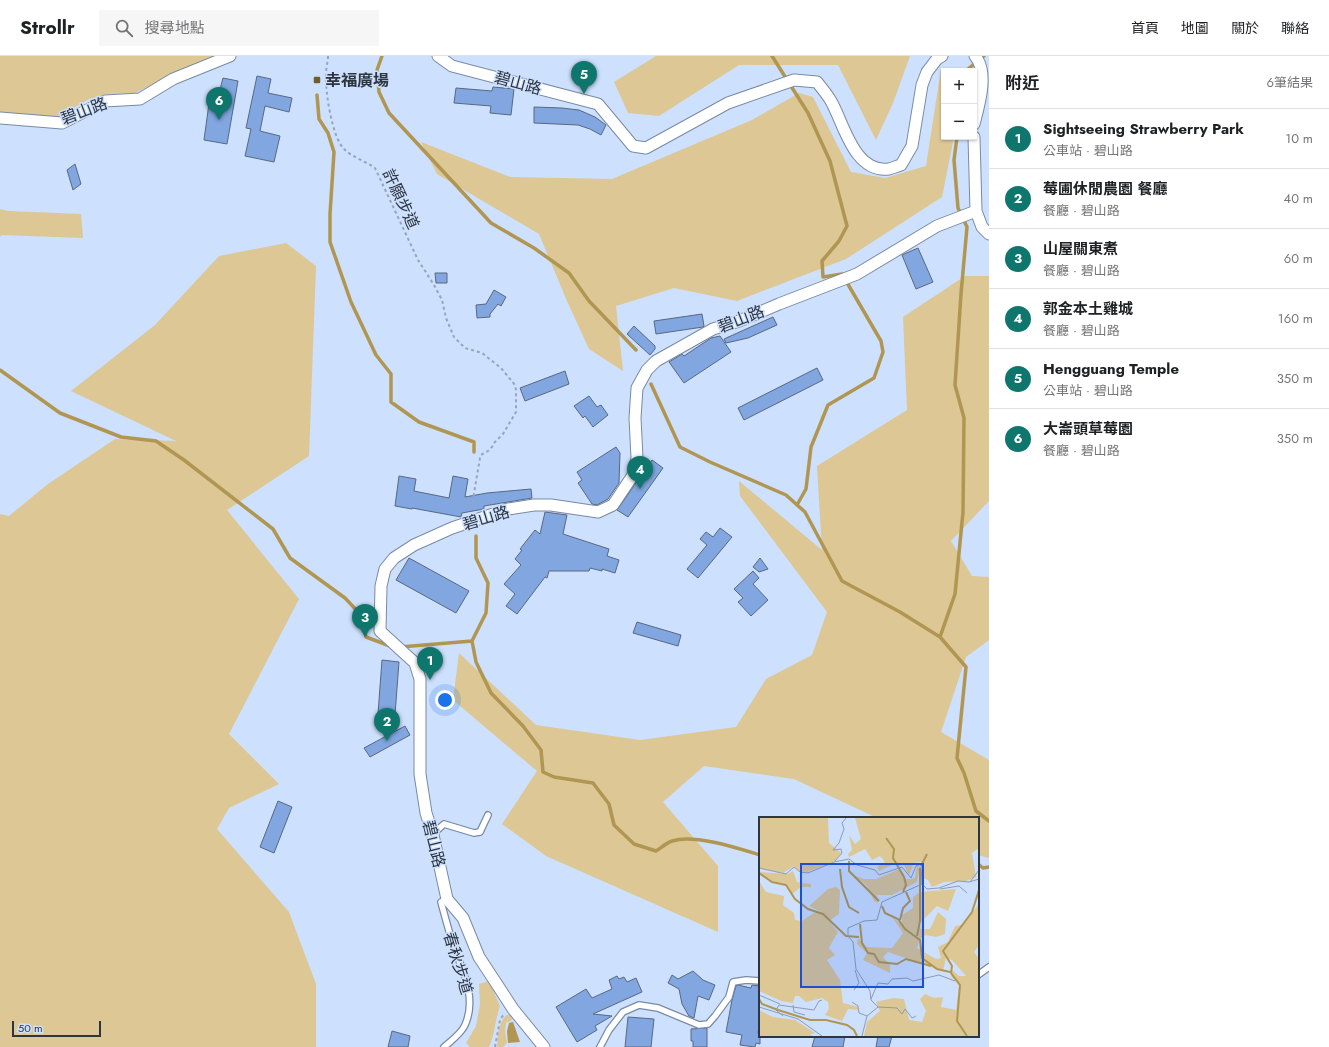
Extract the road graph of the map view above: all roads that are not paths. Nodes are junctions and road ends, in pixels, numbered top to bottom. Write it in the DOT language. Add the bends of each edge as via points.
graph roads {
  1 [pos="230,56"];
  2 [pos="438,56"];
  3 [pos="942,56"];
  4 [pos="975,56"];
  5 [pos="977,113"];
  6 [pos="0,118"];
  7 [pos="974,140"];
  8 [pos="976,211"];
  9 [pos="989,234"];
  10 [pos="488,815"];
  11 [pos="433,834"];
  12 [pos="447,899"];
  13 [pos="989,966"];
  14 [pos="979,974"];
  15 [pos="759,981"];
  16 [pos="444,1047"];
  17 [pos="544,1047"];
  18 [pos="600,1047"];
  1 -- 6 [label="street, 碧山路" via="173,79 140,99 105,101 62,123"];
  2 -- 3 [label="street, 碧山路" via="452,66 598,104 633,146 646,148 728,103 794,80 817,82 834,106 850,144 860,157 872,167 888,169 901,165 912,146 922,85 927,72"];
  4 -- 5 [label="street" via="982,70 984,87"];
  7 -- 8 [label="street"];
  8 -- 9 [label="street" via="982,227"];
  8 -- 11 [label="street, 碧山路" via="937,226 857,274 713,329 656,362 647,370 637,388 635,418 638,458 633,475 613,505 598,512 551,505 508,510 452,528 414,545 394,558 385,569 381,586 380,631 415,663 420,679 420,774 426,813"];
  10 -- 11 [label="lane" via="480,832 474,833 444,824"];
  11 -- 12 [label="street, 碧山路"];
  12 -- 16 [label="lane, 春秋步道" via="441,902 442,908 467,982 470,1012 460,1034"];
  12 -- 17 [label="street, 碧山路" via="463,918 479,957 513,1009"];
  13 -- 14 [label="lane"];
  15 -- 18 [label="lane" via="733,982 729,997 708,1024 699,1025 658,1008 640,1005 623,1012"];
}
